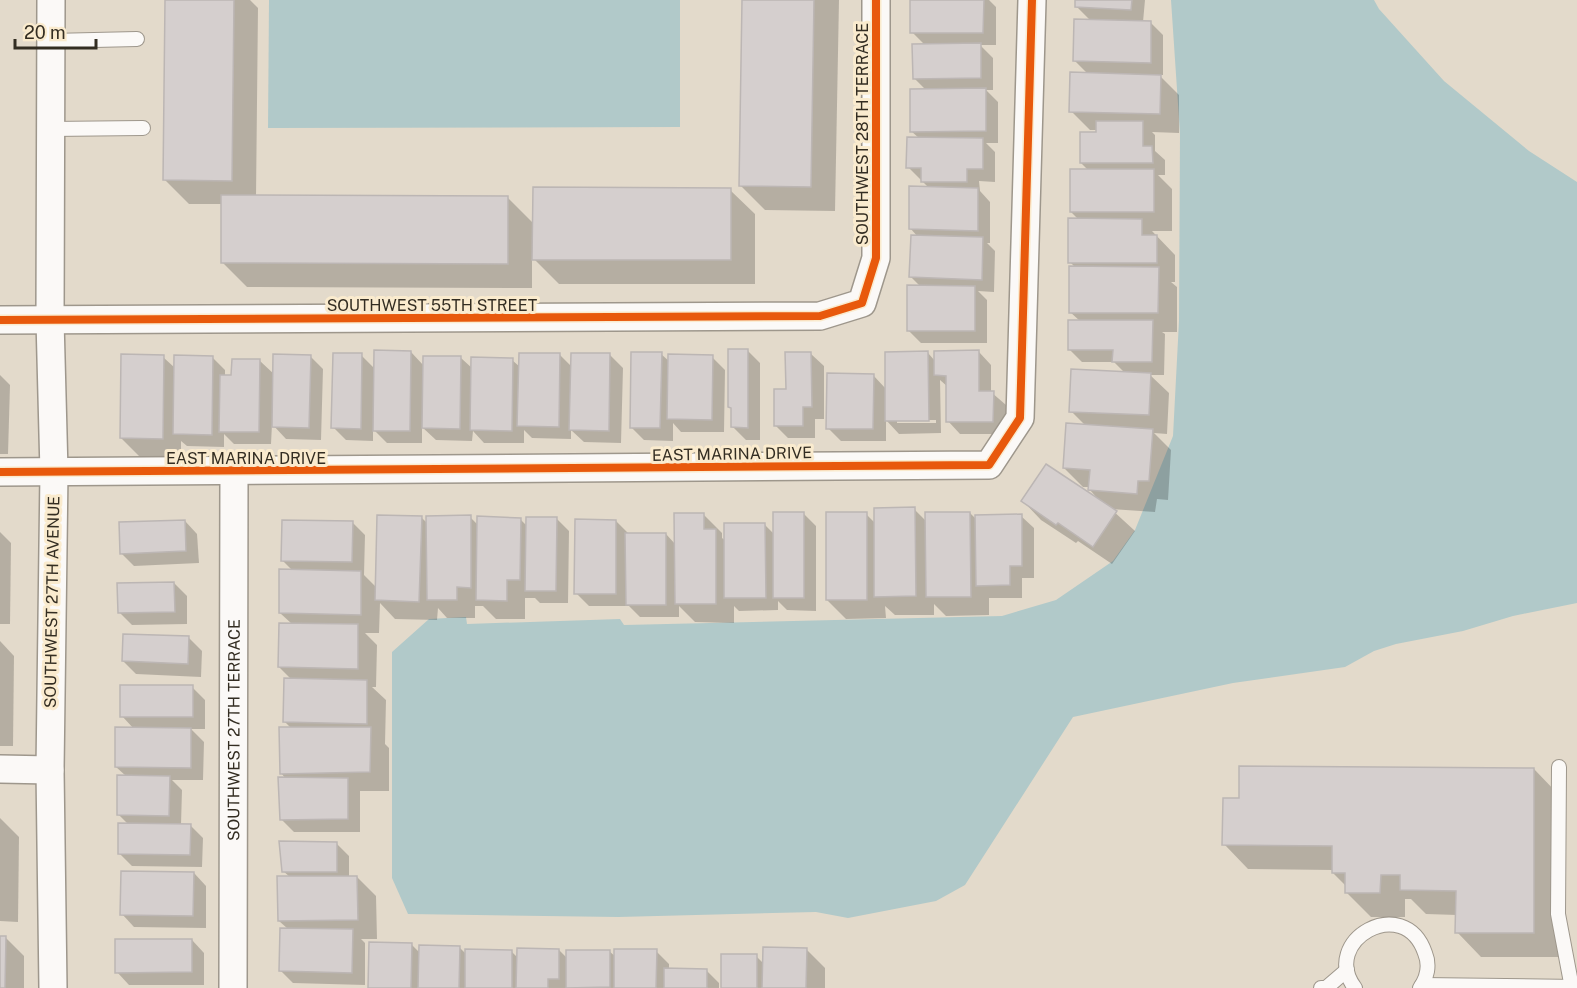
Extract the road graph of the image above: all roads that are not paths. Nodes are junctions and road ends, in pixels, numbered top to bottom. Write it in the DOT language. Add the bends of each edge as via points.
graph roads {
  1 [pos="51,0"];
  2 [pos="876,0"];
  3 [pos="1032,0"];
  4 [pos="137,39"];
  5 [pos="51,41"];
  6 [pos="143,128"];
  7 [pos="50,129"];
  8 [pos="862,303"];
  9 [pos="0,320"];
  10 [pos="50,320"];
  11 [pos="234,471"];
  12 [pos="0,472"];
  13 [pos="54,472"];
  14 [pos="1559,767"];
  15 [pos="0,769"];
  16 [pos="50,770"];
  17 [pos="1347,970"];
  18 [pos="1421,987"];
  19 [pos="1577,987"];
  20 [pos="52,988"];
  21 [pos="233,988"];
  22 [pos="1322,988"];
  23 [pos="1355,988"];
  24 [pos="1572,988"];
  1 -- 5 [label="street, SOUTHWEST 27TH AVENUE"];
  2 -- 8 [label="street, SOUTHWEST 28TH TERRACE" via="876,258"];
  3 -- 11 [label="street, EAST MARINA DRIVE" via="1020,417 989,465"];
  4 -- 5 [label="lane"];
  5 -- 7 [label="street, SOUTHWEST 27TH AVENUE"];
  6 -- 7 [label="lane"];
  7 -- 10 [label="street, SOUTHWEST 27TH AVENUE"];
  8 -- 10 [label="street, SOUTHWEST 55TH STREET" via="820,316"];
  9 -- 10 [label="street, SOUTHWEST 55TH STREET"];
  10 -- 13 [label="street, SOUTHWEST 27TH AVENUE"];
  11 -- 13 [label="street, EAST MARINA DRIVE"];
  11 -- 21 [label="street, SOUTHWEST 27TH TERRACE"];
  12 -- 13 [label="street, EAST MARINA DRIVE"];
  13 -- 16 [label="street, SOUTHWEST 27TH AVENUE"];
  14 -- 24 [label="lane" via="1557,914"];
  15 -- 16 [label="street"];
  16 -- 20 [label="street, SOUTHWEST 27TH AVENUE"];
  17 -- 18 [label="lane" via="1353,943 1362,933 1389,924 1408,930 1423,945 1427,972"];
  17 -- 22 [label="lane"];
  17 -- 23 [label="lane"];
  18 -- 24 [label="lane"];
  19 -- 24 [label="lane"];
}
